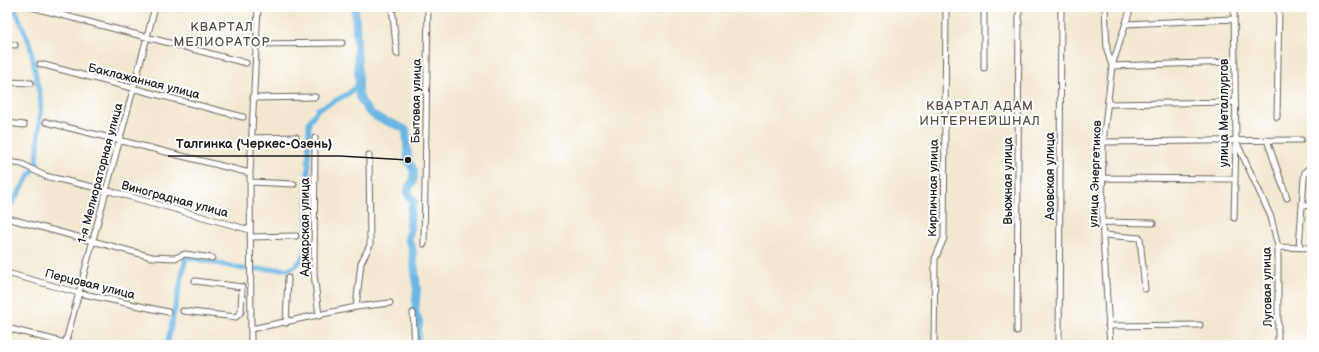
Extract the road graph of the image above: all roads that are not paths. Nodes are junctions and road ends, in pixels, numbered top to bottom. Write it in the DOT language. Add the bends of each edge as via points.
graph roads {
  1 [pos="30,7"];
  2 [pos="155,7"];
  3 [pos="258,7"];
  4 [pos="392,7"];
  5 [pos="428,7"];
  6 [pos="946,7"];
  7 [pos="984,7"];
  8 [pos="1019,7"];
  9 [pos="1061,7"];
  10 [pos="1105,7"];
  11 [pos="1131,7"];
  12 [pos="1234,7"];
  13 [pos="1279,7"];
  14 [pos="1234,19"];
  15 [pos="1126,24"];
  16 [pos="146,37"];
  17 [pos="342,43"];
  18 [pos="7,44"];
  19 [pos="255,44"];
  20 [pos="14,45"];
  21 [pos="396,54"];
  22 [pos="1234,62"];
  23 [pos="246,63"];
  24 [pos="40,64"];
  25 [pos="1112,66"];
  26 [pos="984,68"];
  27 [pos="7,82"];
  28 [pos="32,83"];
  29 [pos="132,88"];
  30 [pos="315,97"];
  31 [pos="253,98"];
  32 [pos="1235,102"];
  33 [pos="1108,104"];
  34 [pos="243,117"];
  35 [pos="1277,117"];
  36 [pos="46,122"];
  37 [pos="7,123"];
  38 [pos="24,124"];
  39 [pos="296,137"];
  40 [pos="252,138"];
  41 [pos="315,138"];
  42 [pos="120,140"];
  43 [pos="1236,140"];
  44 [pos="1267,140"];
  45 [pos="1301,140"];
  46 [pos="1103,142"];
  47 [pos="369,155"];
  48 [pos="7,162"];
  49 [pos="1312,165"];
  50 [pos="250,173"];
  51 [pos="1102,178"];
  52 [pos="1234,179"];
  53 [pos="250,182"];
  54 [pos="294,184"];
  55 [pos="106,190"];
  56 [pos="1286,198"];
  57 [pos="1303,205"];
  58 [pos="1312,206"];
  59 [pos="7,218"];
  60 [pos="1234,218"];
  61 [pos="1102,222"];
  62 [pos="1153,223"];
  63 [pos="250,230"];
  64 [pos="1103,235"];
  65 [pos="296,236"];
  66 [pos="250,237"];
  67 [pos="93,242"];
  68 [pos="424,244"];
  69 [pos="1278,247"];
  70 [pos="1300,248"];
  71 [pos="1312,248"];
  72 [pos="212,258"];
  73 [pos="7,273"];
  74 [pos="288,278"];
  75 [pos="195,281"];
  76 [pos="242,287"];
  77 [pos="250,288"];
  78 [pos="1145,289"];
  79 [pos="79,293"];
  80 [pos="390,303"];
  81 [pos="356,307"];
  82 [pos="168,312"];
  83 [pos="183,312"];
  84 [pos="413,313"];
  85 [pos="319,316"];
  86 [pos="286,323"];
  87 [pos="1200,325"];
  88 [pos="1108,326"];
  89 [pos="7,328"];
  90 [pos="251,329"];
  91 [pos="1017,330"];
  92 [pos="66,344"];
  93 [pos="73,345"];
  94 [pos="251,345"];
  95 [pos="415,345"];
  96 [pos="934,345"];
  97 [pos="1059,345"];
  98 [pos="1110,345"];
  99 [pos="1278,345"];
  1 -- 16 [label="street"];
  2 -- 16 [label="street, 1-я Мелиораторная улица"];
  3 -- 19 [label="street"];
  4 -- 21 [label="street"];
  5 -- 68 [label="street, Бытовая улица"];
  6 -- 96 [label="street, Кирпичная улица" via="944,238 935,259"];
  7 -- 26 [label="street"];
  8 -- 91 [label="street, Вьюжная улица"];
  9 -- 97 [label="street, Азовская улица"];
  10 -- 25 [label="street" via="1107,50"];
  11 -- 15 [label="street, улица Энергетиков"];
  12 -- 14 [label="street, улица Металлургов"];
  13 -- 35 [label="street"];
  14 -- 15 [label="street"];
  14 -- 22 [label="street, улица Металлургов"];
  15 -- 25 [label="street, улица Энергетиков"];
  16 -- 23 [label="street"];
  16 -- 29 [label="street, 1-я Мелиораторная улица"];
  17 -- 19 [label="street"];
  18 -- 20 [label="street"];
  19 -- 31 [label="street"];
  22 -- 25 [label="street"];
  22 -- 32 [label="street, улица Металлургов"];
  24 -- 29 [label="street, Баклажанная улица"];
  25 -- 33 [label="street, улица Энергетиков"];
  27 -- 28 [label="street"];
  29 -- 34 [label="street, Баклажанная улица"];
  29 -- 42 [label="street, 1-я Мелиораторная улица"];
  30 -- 31 [label="street"];
  31 -- 40 [label="street"];
  32 -- 33 [label="street"];
  32 -- 43 [label="street, улица Металлургов"];
  33 -- 46 [label="street, улица Энергетиков"];
  36 -- 42 [label="street"];
  37 -- 38 [label="street"];
  39 -- 40 [label="street"];
  40 -- 50 [label="street"];
  41 -- 85 [label="street, Аджарская улица" via="314,273"];
  42 -- 50 [label="street"];
  42 -- 55 [label="street, 1-я Мелиораторная улица"];
  43 -- 44 [label="street"];
  43 -- 46 [label="street"];
  43 -- 52 [label="street, улица Металлургов"];
  43 -- 69 [label="street, Луговая улица" via="1271,217"];
  44 -- 45 [label="street"];
  44 -- 56 [label="street"];
  46 -- 51 [label="street, улица Энергетиков"];
  47 -- 81 [label="street" via="370,245 362,264"];
  48 -- 55 [label="street, Виноградная улица" via="27,166 39,174"];
  49 -- 57 [label="street" via="1305,172"];
  50 -- 53 [label="street"];
  51 -- 52 [label="street"];
  51 -- 61 [label="street, улица Энергетиков"];
  52 -- 60 [label="street, улица Металлургов"];
  53 -- 54 [label="street"];
  53 -- 63 [label="street"];
  55 -- 63 [label="street, Виноградная улица"];
  55 -- 67 [label="street, 1-я Мелиораторная улица"];
  57 -- 58 [label="street"];
  57 -- 70 [label="street"];
  59 -- 67 [label="street"];
  61 -- 62 [label="street"];
  61 -- 64 [label="street, улица Энергетиков"];
  63 -- 66 [label="street"];
  64 -- 78 [label="street" via="1140,238"];
  64 -- 88 [label="street, улица Энергетиков"];
  65 -- 66 [label="street"];
  66 -- 77 [label="street"];
  67 -- 72 [label="street" via="152,257 175,258 186,254"];
  67 -- 79 [label="street, 1-я Мелиораторная улица"];
  69 -- 70 [label="street"];
  69 -- 99 [label="street, Луговая улица"];
  70 -- 71 [label="street"];
  73 -- 79 [label="street, Перцовая улица"];
  74 -- 86 [label="street"];
  75 -- 76 [label="street"];
  76 -- 77 [label="street"];
  76 -- 83 [label="street" via="239,315"];
  77 -- 90 [label="street"];
  79 -- 82 [label="street, Перцовая улица"];
  79 -- 92 [label="street, 1-я Мелиораторная улица"];
  80 -- 81 [label="street"];
  81 -- 85 [label="street"];
  84 -- 95 [label="street"];
  85 -- 86 [label="street"];
  86 -- 90 [label="street"];
  87 -- 88 [label="street"];
  88 -- 98 [label="street, улица Энергетиков"];
  89 -- 92 [label="street"];
  90 -- 94 [label="street"];
  92 -- 93 [label="street"];
}
